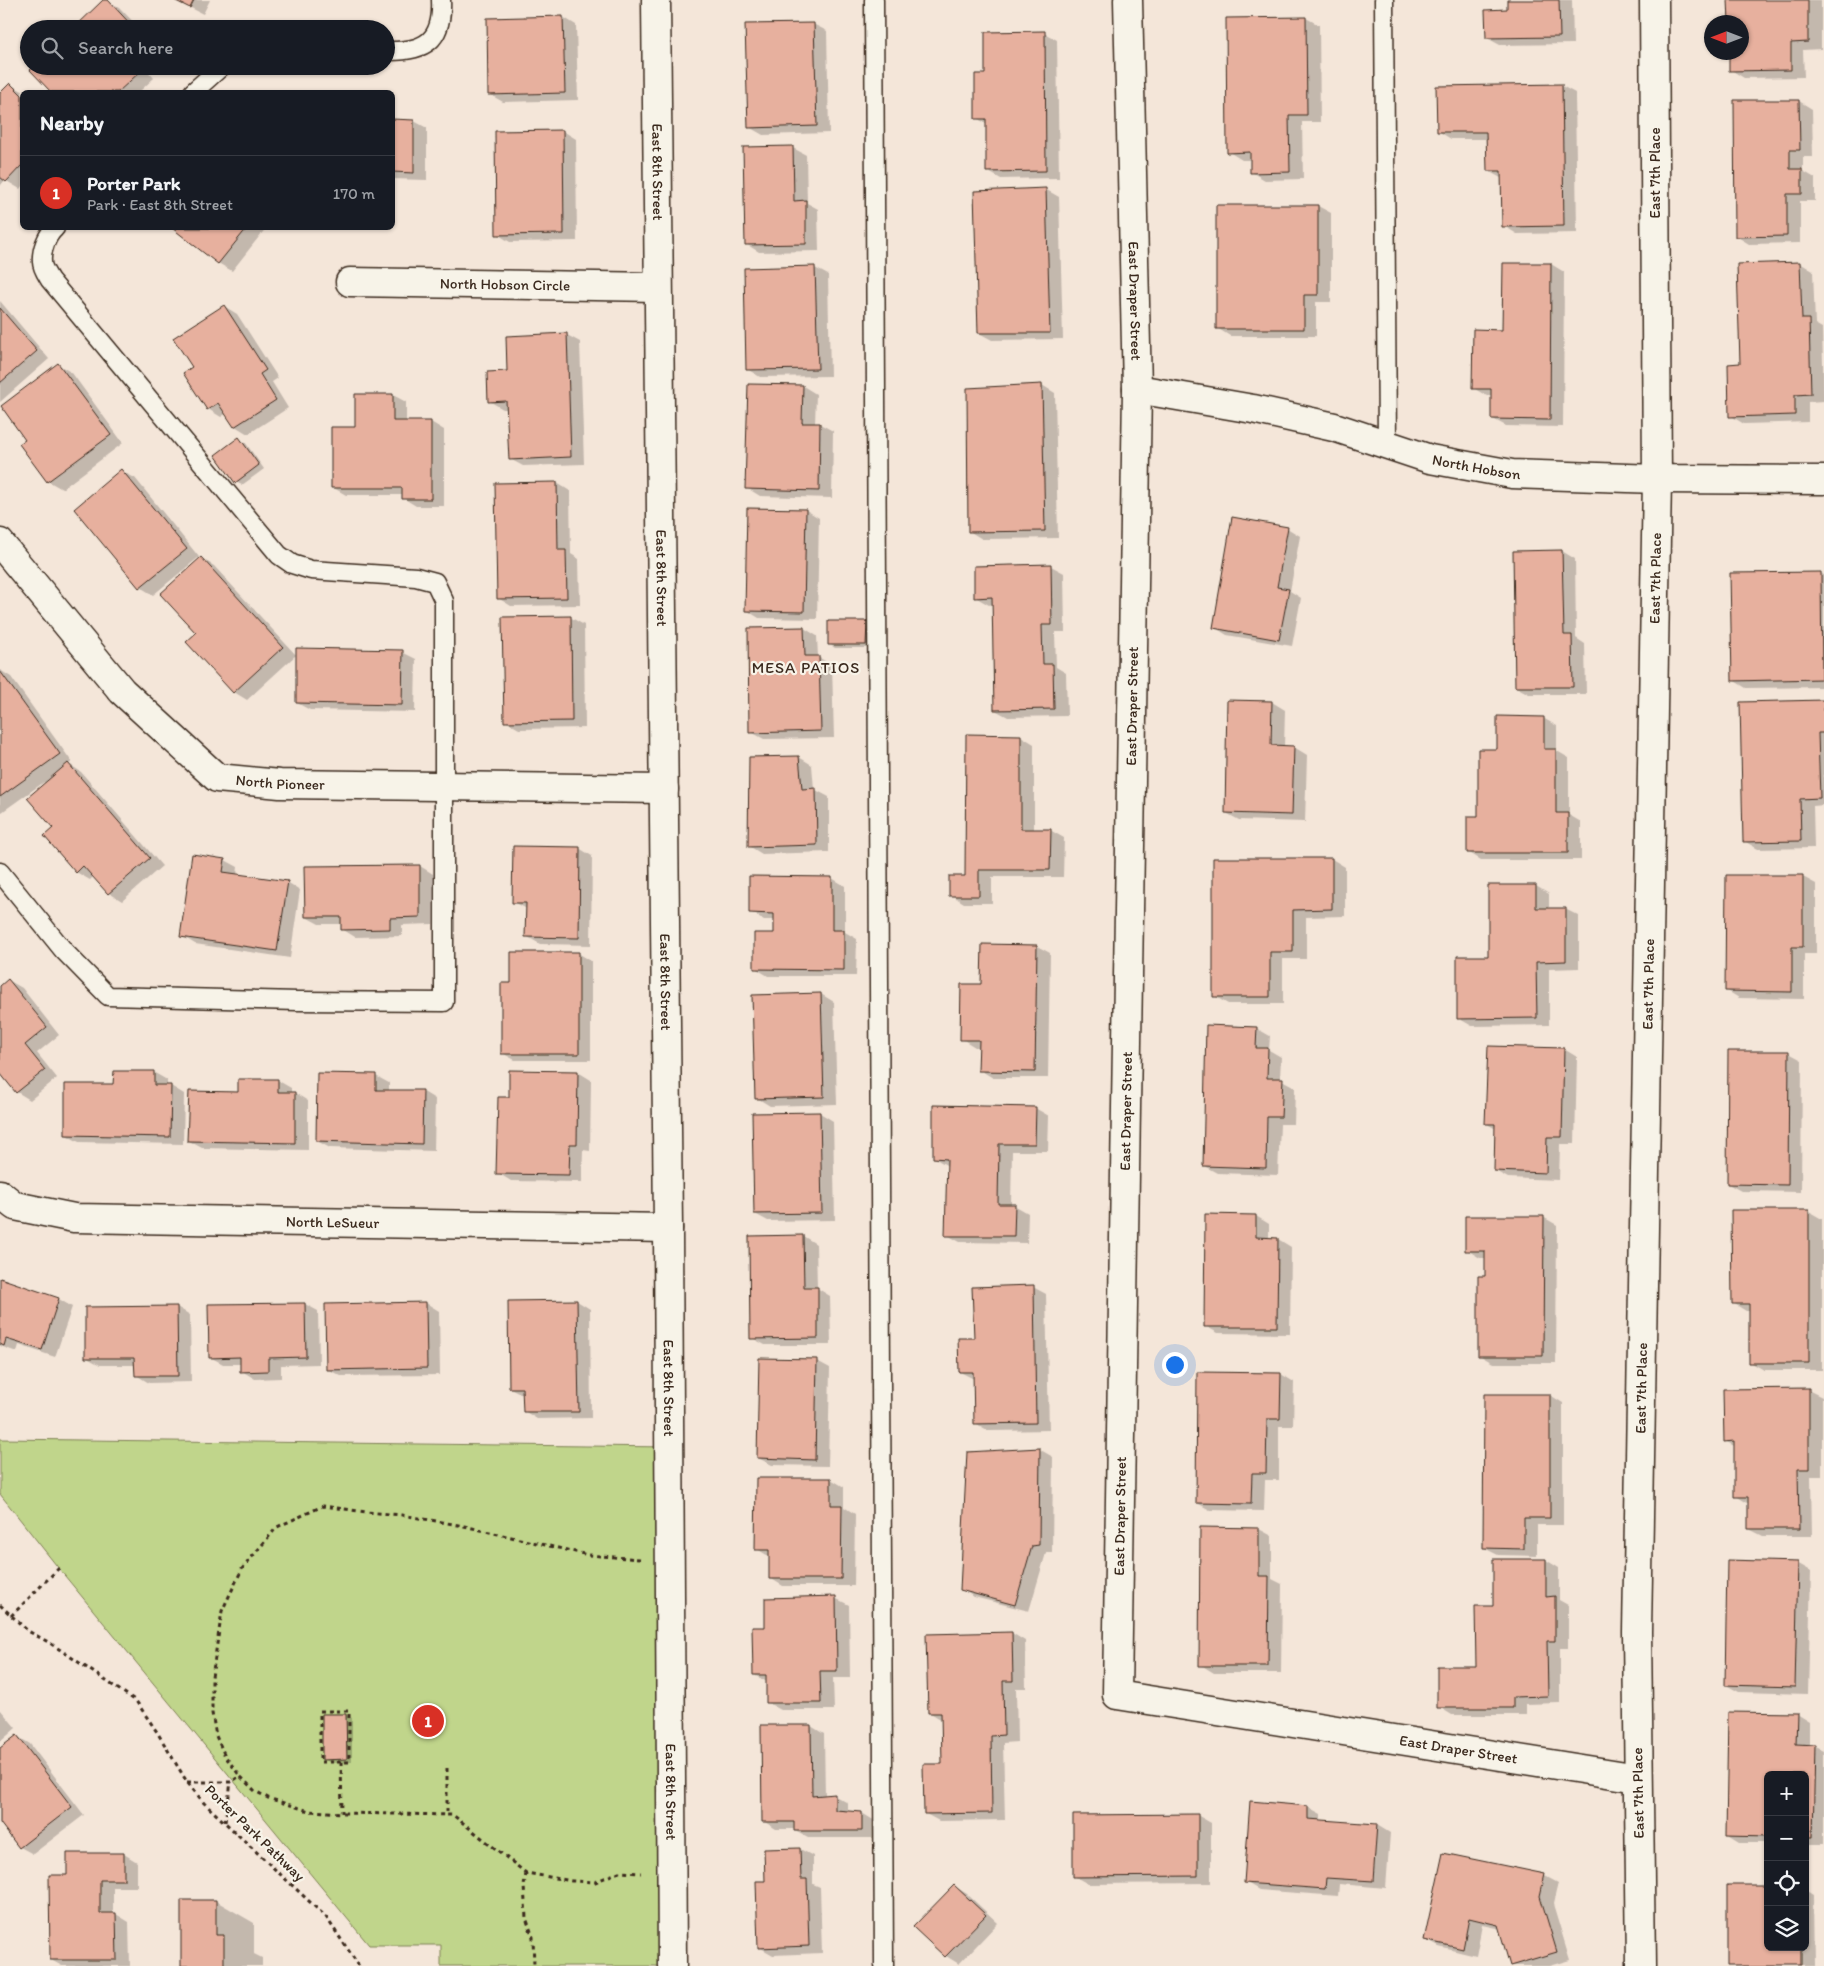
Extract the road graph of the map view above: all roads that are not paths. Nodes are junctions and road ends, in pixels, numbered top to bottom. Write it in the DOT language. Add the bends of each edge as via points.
graph roads {
  1 [pos="441,0"];
  2 [pos="656,0"];
  3 [pos="874,0"];
  4 [pos="1128,0"];
  5 [pos="1384,0"];
  6 [pos="1654,0"];
  7 [pos="395,52"];
  8 [pos="212,75"];
  9 [pos="195,90"];
  10 [pos="52,230"];
  11 [pos="350,282"];
  12 [pos="658,287"];
  13 [pos="1137,389"];
  14 [pos="1387,444"];
  15 [pos="1657,479"];
  16 [pos="1824,480"];
  17 [pos="0,543"];
  18 [pos="445,786"];
  19 [pos="664,789"];
  20 [pos="0,872"];
  21 [pos="0,1194"];
  22 [pos="668,1228"];
  23 [pos="1638,1778"];
  24 [pos="672,1966"];
  25 [pos="884,1966"];
  26 [pos="1641,1966"];
  1 -- 7 [label="lane" via="438,30 427,45"];
  2 -- 12 [label="street, East 8th Street"];
  3 -- 25 [label="lane"];
  4 -- 13 [label="street, East Draper Street"];
  5 -- 14 [label="lane"];
  6 -- 15 [label="street, East 7th Place"];
  8 -- 9 [label="lane"];
  10 -- 18 [label="lane" via="42,250 41,263 50,280 279,555 292,564 311,570 416,577 435,582 444,601"];
  11 -- 12 [label="street, North Hobson Circle"];
  12 -- 19 [label="street, East 8th Street"];
  13 -- 14 [label="street, North Hobson" via="1253,409 1325,425"];
  13 -- 23 [label="street, East Draper Street" via="1117,1695"];
  14 -- 15 [label="street, North Hobson" via="1430,459 1512,474"];
  15 -- 16 [label="street, North Hobson"];
  15 -- 23 [label="street, East 7th Place"];
  17 -- 18 [label="street, North Pioneer" via="122,690 217,778 280,784"];
  18 -- 19 [label="street, North Pioneer"];
  18 -- 20 [label="lane" via="444,1002 108,996 64,951"];
  19 -- 22 [label="street, East 8th Street"];
  21 -- 22 [label="street, North LeSueur" via="15,1206 74,1218"];
  22 -- 24 [label="street, East 8th Street"];
  23 -- 26 [label="street, East 7th Place"];
}
